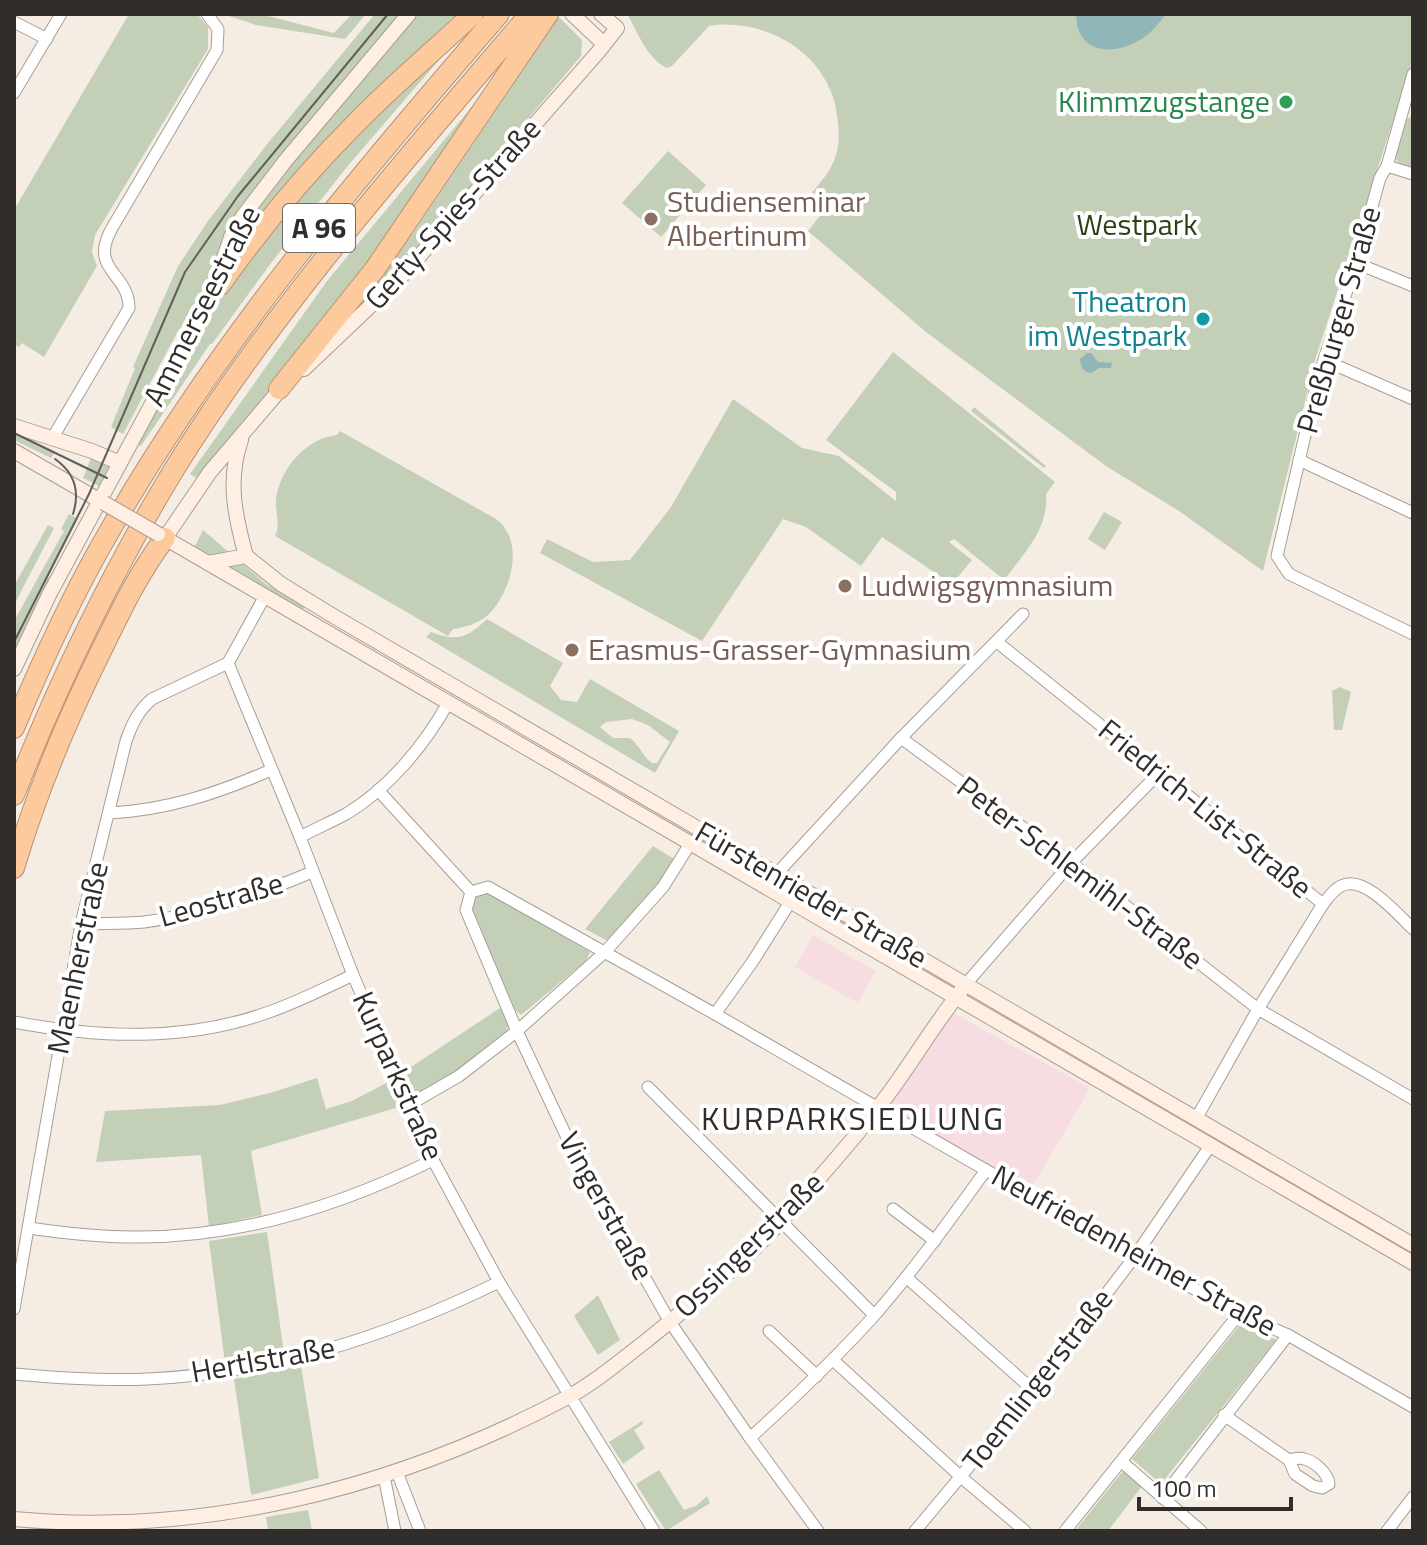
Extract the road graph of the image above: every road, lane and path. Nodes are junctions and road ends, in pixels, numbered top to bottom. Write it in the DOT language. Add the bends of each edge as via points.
graph roads {
  1 [pos="61,14"];
  2 [pos="207,14"];
  3 [pos="409,14"];
  4 [pos="473,14"];
  5 [pos="499,14"];
  6 [pos="530,14"];
  7 [pos="548,14"];
  8 [pos="572,14"];
  9 [pos="601,14"];
  10 [pos="14,22"];
  11 [pos="47,39"];
  12 [pos="604,44"];
  13 [pos="1413,74"];
  14 [pos="14,93"];
  15 [pos="1409,109"];
  16 [pos="1387,166"];
  17 [pos="1413,174"];
  18 [pos="1356,263"];
  19 [pos="220,285"];
  20 [pos="1413,286"];
  21 [pos="1326,361"];
  22 [pos="279,389"];
  23 [pos="1413,399"];
  24 [pos="14,426"];
  25 [pos="244,432"];
  26 [pos="53,437"];
  27 [pos="14,451"];
  28 [pos="1299,460"];
  29 [pos="120,463"];
  30 [pos="102,502"];
  31 [pos="1413,513"];
  32 [pos="161,536"];
  33 [pos="246,556"];
  34 [pos="208,563"];
  35 [pos="265,596"];
  36 [pos="1023,614"];
  37 [pos="1413,634"];
  38 [pos="997,642"];
  39 [pos="228,663"];
  40 [pos="14,669"];
  41 [pos="448,703"];
  42 [pos="14,728"];
  43 [pos="901,738"];
  44 [pos="271,770"];
  45 [pos="1160,772"];
  46 [pos="378,790"];
  47 [pos="14,795"];
  48 [pos="109,813"];
  49 [pos="300,837"];
  50 [pos="690,844"];
  51 [pos="1071,863"];
  52 [pos="14,868"];
  53 [pos="312,872"];
  54 [pos="777,875"];
  55 [pos="767,888"];
  56 [pos="799,888"];
  57 [pos="471,892"];
  58 [pos="791,903"];
  59 [pos="1323,904"];
  60 [pos="81,924"];
  61 [pos="1413,929"];
  62 [pos="605,952"];
  63 [pos="353,975"];
  64 [pos="960,991"];
  65 [pos="1258,1009"];
  66 [pos="715,1014"];
  67 [pos="14,1022"];
  68 [pos="61,1031"];
  69 [pos="517,1031"];
  70 [pos="648,1087"];
  71 [pos="1413,1099"];
  72 [pos="409,1105"];
  73 [pos="878,1109"];
  74 [pos="1196,1119"];
  75 [pos="1210,1146"];
  76 [pos="433,1160"];
  77 [pos="986,1170"];
  78 [pos="893,1209"];
  79 [pos="780,1222"];
  80 [pos="29,1228"];
  81 [pos="935,1241"];
  82 [pos="1413,1245"];
  83 [pos="1135,1256"];
  84 [pos="1413,1263"];
  85 [pos="906,1277"];
  86 [pos="499,1282"];
  87 [pos="14,1309"];
  88 [pos="1239,1314"];
  89 [pos="874,1315"];
  90 [pos="670,1322"];
  91 [pos="769,1331"];
  92 [pos="1288,1335"];
  93 [pos="833,1360"];
  94 [pos="14,1374"];
  95 [pos="817,1376"];
  96 [pos="1033,1390"];
  97 [pos="569,1397"];
  98 [pos="1413,1407"];
  99 [pos="1224,1415"];
  100 [pos="750,1438"];
  101 [pos="1289,1460"];
  102 [pos="1122,1462"];
  103 [pos="390,1474"];
  104 [pos="961,1477"];
  105 [pos="1413,1497"];
  106 [pos="1162,1498"];
  107 [pos="14,1519"];
  108 [pos="150,1526"];
  109 [pos="395,1531"];
  110 [pos="420,1531"];
  111 [pos="654,1531"];
  112 [pos="818,1531"];
  113 [pos="915,1531"];
  114 [pos="1025,1531"];
  115 [pos="1065,1531"];
  116 [pos="1201,1531"];
  117 [pos="1387,1531"];
  1 -- 11 [label="street"];
  2 -- 26 [label="street" via="218,29 217,50 103,247 129,308"];
  3 -- 19 [label="main road, Ammerseestraße" via="243,216 231,237"];
  4 -- 19 [label="highway" via="302,179"];
  5 -- 42 [label="highway, A 96" via="287,267 164,441 77,591"];
  6 -- 47 [label="highway, A 96" via="315,273 177,466 104,593 50,704"];
  7 -- 22 [label="highway" via="375,269"];
  8 -- 12 [label="main road"];
  9 -- 12 [label="main road, Gerty-Spies-Straße" via="617,28"];
  10 -- 11 [label="street"];
  11 -- 14 [label="street"];
  12 -- 22 [label="main road, Gerty-Spies-Straße" via="402,276"];
  13 -- 15 [label="street, Preßburger Straße"];
  15 -- 16 [label="street, Preßburger Straße" via="1398,122"];
  16 -- 17 [label="street"];
  16 -- 18 [label="street, Preßburger Straße"];
  18 -- 20 [label="street"];
  18 -- 21 [label="street, Preßburger Straße"];
  19 -- 29 [label="main road, Ammerseestraße"];
  21 -- 23 [label="street"];
  21 -- 28 [label="street, Preßburger Straße"];
  22 -- 25 [label="main road"];
  24 -- 26 [label="main road"];
  25 -- 32 [label="main road"];
  25 -- 33 [label="main road" via="232,493"];
  26 -- 29 [label="main road"];
  27 -- 30 [label="main road, Fürstenrieder Straße"];
  28 -- 31 [label="street"];
  28 -- 37 [label="street, Preßburger Straße" via="1277,556 1283,568"];
  29 -- 30 [label="main road, Ammerseestraße"];
  30 -- 32 [label="main road, Fürstenrieder Straße, bridge"];
  30 -- 40 [label="main road, Ammerseestraße"];
  32 -- 34 [label="main road, Fürstenrieder Straße"];
  32 -- 52 [label="highway" via="88,678 28,821"];
  33 -- 34 [label="main road"];
  33 -- 54 [label="main road, Fürstenrieder Straße" via="335,617"];
  34 -- 35 [label="main road, Fürstenrieder Straße"];
  35 -- 39 [label="street"];
  35 -- 41 [label="main road, Fürstenrieder Straße"];
  36 -- 38 [label="street"];
  38 -- 43 [label="street"];
  38 -- 45 [label="street, Friedrich-List-Straße"];
  39 -- 44 [label="street, Kurparkstraße"];
  39 -- 48 [label="street, Maenherstraße" via="162,692 142,708 126,741"];
  41 -- 46 [label="street, Leostraße" via="415,752"];
  41 -- 50 [label="main road, Fürstenrieder Straße"];
  43 -- 51 [label="street, Peter-Schlemihl-Straße"];
  43 -- 54 [label="street"];
  44 -- 48 [label="street" via="190,801"];
  44 -- 49 [label="street, Kurparkstraße"];
  45 -- 51 [label="street"];
  45 -- 59 [label="street, Friedrich-List-Straße"];
  46 -- 49 [label="street, Leostraße"];
  46 -- 57 [label="street"];
  48 -- 60 [label="street, Maenherstraße"];
  49 -- 53 [label="street, Kurparkstraße"];
  50 -- 55 [label="main road, Fürstenrieder Straße"];
  50 -- 62 [label="street" via="663,887"];
  51 -- 64 [label="street"];
  51 -- 65 [label="street, Peter-Schlemihl-Straße"];
  53 -- 60 [label="street, Leostraße" via="209,910 141,922"];
  53 -- 63 [label="street, Kurparkstraße"];
  54 -- 55 [label="street"];
  54 -- 56 [label="main road, Fürstenrieder Straße"];
  55 -- 58 [label="main road, Fürstenrieder Straße"];
  56 -- 58 [label="street"];
  56 -- 64 [label="main road, Fürstenrieder Straße"];
  57 -- 62 [label="street, Neufriedenheimer Straße" via="488,887"];
  57 -- 69 [label="street, Vingerstraße" via="466,910"];
  58 -- 64 [label="main road, Fürstenrieder Straße"];
  58 -- 66 [label="street"];
  59 -- 61 [label="street, Friedrich-List-Straße" via="1343,884 1362,885"];
  59 -- 65 [label="street"];
  60 -- 68 [label="street, Maenherstraße"];
  62 -- 66 [label="street, Neufriedenheimer Straße"];
  62 -- 69 [label="street"];
  63 -- 68 [label="street" via="268,1013 203,1029 121,1035"];
  63 -- 72 [label="street, Kurparkstraße"];
  64 -- 73 [label="main road, Ossingerstraße"];
  64 -- 74 [label="main road, Fürstenrieder Straße"];
  64 -- 75 [label="main road, Fürstenrieder Straße"];
  65 -- 71 [label="street, Peter-Schlemihl-Straße"];
  65 -- 74 [label="street"];
  66 -- 73 [label="street, Neufriedenheimer Straße"];
  67 -- 68 [label="street"];
  68 -- 80 [label="street, Maenherstraße"];
  69 -- 72 [label="street" via="459,1076"];
  69 -- 90 [label="street, Vingerstraße" via="570,1144"];
  70 -- 79 [label="street"];
  72 -- 76 [label="street, Kurparkstraße"];
  73 -- 77 [label="street, Neufriedenheimer Straße"];
  73 -- 79 [label="main road, Ossingerstraße"];
  74 -- 82 [label="main road, Fürstenrieder Straße"];
  75 -- 83 [label="street, Toemlingerstraße"];
  75 -- 84 [label="main road, Fürstenrieder Straße"];
  76 -- 80 [label="street" via="364,1192 293,1216 216,1232 136,1238"];
  76 -- 86 [label="street, Kurparkstraße"];
  77 -- 81 [label="street"];
  77 -- 83 [label="street, Neufriedenheimer Straße"];
  78 -- 81 [label="street"];
  79 -- 89 [label="street"];
  79 -- 90 [label="main road, Ossingerstraße"];
  80 -- 87 [label="street, Maenherstraße"];
  81 -- 85 [label="street"];
  83 -- 88 [label="street, Neufriedenheimer Straße"];
  83 -- 96 [label="street, Toemlingerstraße"];
  85 -- 89 [label="street"];
  85 -- 96 [label="street"];
  86 -- 94 [label="street, Hertlstraße" via="366,1339 244,1369 149,1379"];
  86 -- 97 [label="street, Kurparkstraße"];
  88 -- 92 [label="street, Neufriedenheimer Straße"];
  88 -- 102 [label="street"];
  89 -- 93 [label="street"];
  90 -- 97 [label="main road, Ossingerstraße"];
  90 -- 100 [label="street, Vingerstraße"];
  91 -- 95 [label="street"];
  92 -- 98 [label="street, Neufriedenheimer Straße"];
  92 -- 99 [label="street"];
  93 -- 95 [label="street"];
  93 -- 104 [label="street"];
  95 -- 100 [label="street"];
  96 -- 104 [label="street, Toemlingerstraße"];
  97 -- 103 [label="main road, Ossingerstraße"];
  97 -- 111 [label="street, Kurparkstraße"];
  99 -- 101 [label="street"];
  99 -- 106 [label="street"];
  100 -- 112 [label="street, Vingerstraße"];
  102 -- 106 [label="street"];
  102 -- 115 [label="street"];
  103 -- 108 [label="main road, Ossingerstraße" via="282,1503"];
  103 -- 109 [label="street"];
  103 -- 110 [label="street"];
  104 -- 113 [label="street, Toemlingerstraße"];
  104 -- 114 [label="street"];
  105 -- 117 [label="street"];
  106 -- 116 [label="street"];
  107 -- 108 [label="main road, Ossingerstraße"];
}
